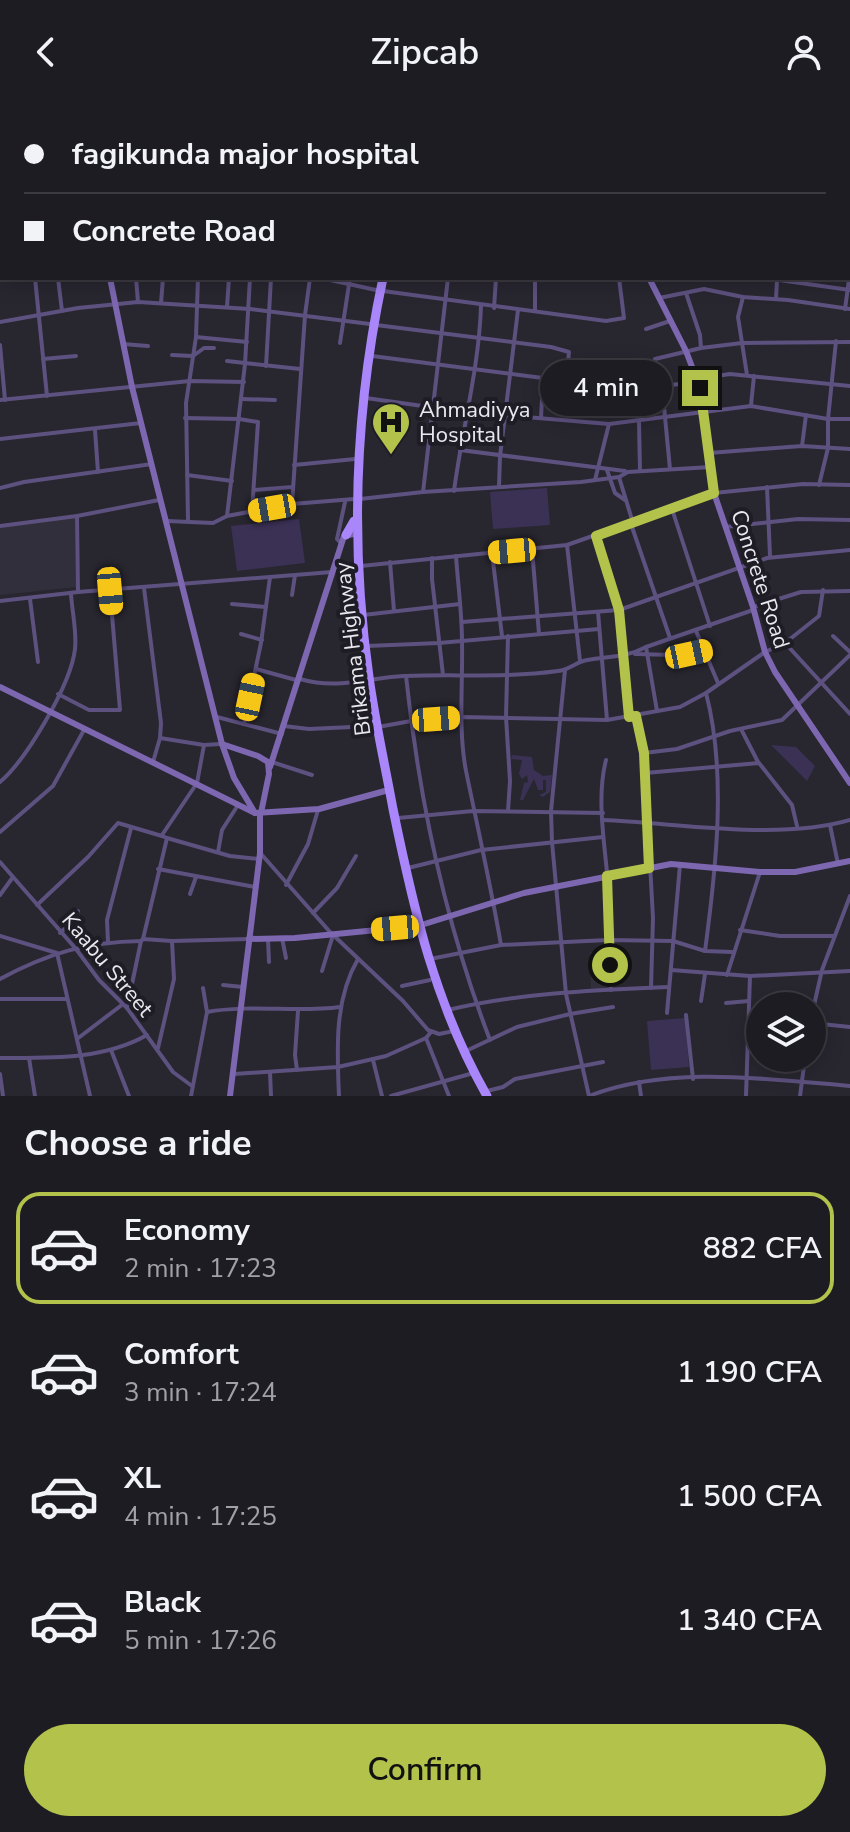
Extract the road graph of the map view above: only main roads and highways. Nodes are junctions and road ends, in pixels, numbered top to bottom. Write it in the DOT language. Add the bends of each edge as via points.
graph roads {
  1 [pos="380,280"];
  2 [pos="372,324"];
  3 [pos="352,500"];
  4 [pos="351,538"];
  5 [pos="357,567"];
  6 [pos="367,679"];
  7 [pos="375,726"];
  8 [pos="416,926"];
  9 [pos="452,1031"];
  10 [pos="485,1094"];
  1 -- 2 [label="highway, Brikama Highway"];
  2 -- 3 [label="highway, Brikama Highway"];
  2 -- 3 [label="highway, Brikama Highway"];
  3 -- 4 [label="highway, Brikama Highway"];
  3 -- 4 [label="highway, Brikama Highway"];
  4 -- 5 [label="highway, Brikama Highway"];
  5 -- 6 [label="highway, Brikama Highway"];
  5 -- 6 [label="highway, Brikama Highway"];
  6 -- 7 [label="highway, Brikama Highway"];
  7 -- 8 [label="highway, Brikama Highway"];
  7 -- 8 [label="highway, Brikama Highway"];
  8 -- 9 [label="highway, Brikama Highway"];
  8 -- 9 [label="highway, Brikama Highway" via="430,980"];
  9 -- 10 [label="highway, Brikama Highway"];
  9 -- 10 [label="highway, Brikama Highway" via="470,1074"];
}
